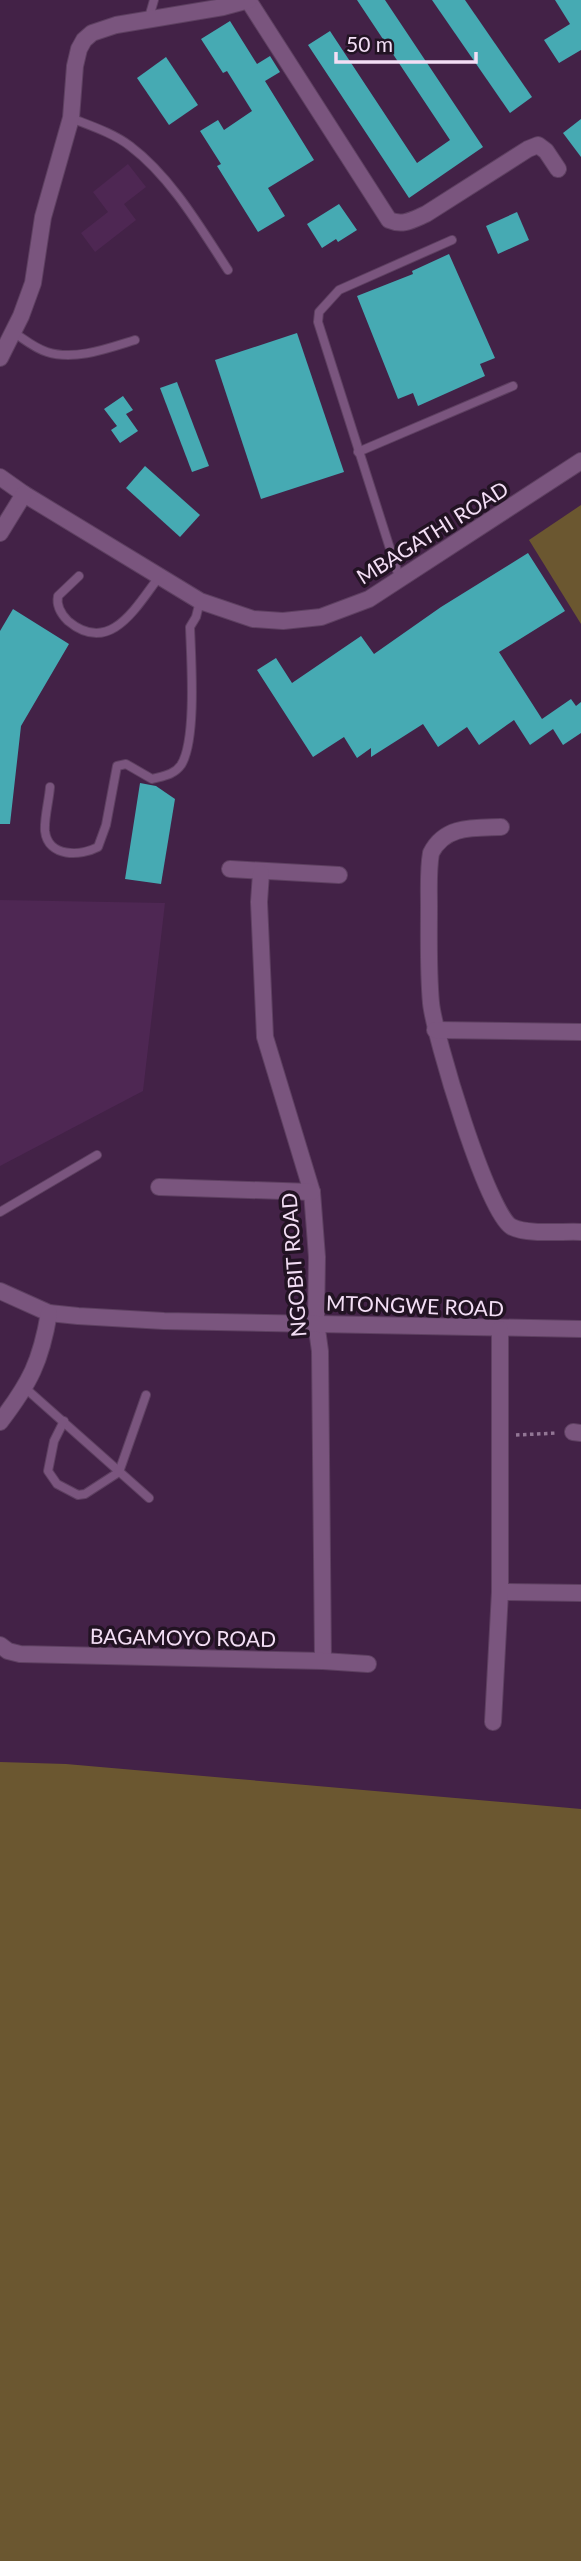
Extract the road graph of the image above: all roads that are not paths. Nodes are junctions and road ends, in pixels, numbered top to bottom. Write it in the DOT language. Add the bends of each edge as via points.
graph roads {
  1 [pos="154,0"];
  2 [pos="249,0"];
  3 [pos="148,21"];
  4 [pos="71,118"];
  5 [pos="558,169"];
  6 [pos="452,240"];
  7 [pos="228,270"];
  8 [pos="13,332"];
  9 [pos="135,340"];
  10 [pos="0,358"];
  11 [pos="513,386"];
  12 [pos="358,452"];
  13 [pos="581,461"];
  14 [pos="0,477"];
  15 [pos="24,494"];
  16 [pos="0,533"];
  17 [pos="79,576"];
  18 [pos="159,577"];
  19 [pos="400,580"];
  20 [pos="200,601"];
  21 [pos="50,788"];
  22 [pos="501,827"];
  23 [pos="230,869"];
  24 [pos="261,873"];
  25 [pos="339,875"];
  26 [pos="435,1030"];
  27 [pos="581,1032"];
  28 [pos="97,1155"];
  29 [pos="159,1187"];
  30 [pos="312,1192"];
  31 [pos="0,1212"];
  32 [pos="581,1232"];
  33 [pos="0,1291"];
  34 [pos="49,1313"];
  35 [pos="316,1322"];
  36 [pos="500,1329"];
  37 [pos="581,1329"];
  38 [pos="24,1387"];
  39 [pos="146,1395"];
  40 [pos="64,1421"];
  41 [pos="0,1422"];
  42 [pos="119,1472"];
  43 [pos="149,1498"];
  44 [pos="500,1592"];
  45 [pos="581,1593"];
  46 [pos="0,1645"];
  47 [pos="323,1661"];
  48 [pos="368,1664"];
  49 [pos="493,1721"];
  1 -- 3 [label="lane"];
  2 -- 3 [label="street"];
  2 -- 5 [label="street" via="389,220 398,224 426,214 538,145"];
  3 -- 4 [label="street" via="103,29 84,40 75,66"];
  4 -- 7 [label="lane" via="103,130 149,164"];
  4 -- 8 [label="street" via="43,217 33,283"];
  6 -- 12 [label="lane" via="339,290 319,312 318,322"];
  8 -- 9 [label="lane" via="50,354 98,351"];
  8 -- 10 [label="street"];
  11 -- 12 [label="lane"];
  12 -- 19 [label="lane"];
  13 -- 19 [label="street, MBAGATHI ROAD"];
  14 -- 15 [label="street, MBAGATHI ROAD"];
  15 -- 16 [label="street"];
  15 -- 18 [label="street, MBAGATHI ROAD"];
  17 -- 18 [label="lane" via="58,596 58,607 77,628 92,634 118,626"];
  18 -- 20 [label="street, MBAGATHI ROAD"];
  19 -- 20 [label="street, MBAGATHI ROAD" via="369,599 321,617 283,621 253,619"];
  20 -- 21 [label="lane" via="190,626 192,697 181,764 169,775 152,779 126,764 117,766 106,825 98,847 86,854 64,853 51,846 45,832"];
  22 -- 26 [label="street" via="450,833 431,852 429,963"];
  23 -- 24 [label="street"];
  24 -- 25 [label="street"];
  24 -- 30 [label="street, NGOBIT ROAD" via="265,1037"];
  26 -- 27 [label="street"];
  26 -- 32 [label="street" via="500,1217 520,1229"];
  28 -- 31 [label="lane"];
  29 -- 30 [label="street"];
  30 -- 35 [label="street, NGOBIT ROAD"];
  33 -- 34 [label="street, MTONGWE ROAD"];
  34 -- 35 [label="street, MTONGWE ROAD" via="164,1321"];
  34 -- 38 [label="street" via="40,1358"];
  35 -- 36 [label="street, MTONGWE ROAD"];
  35 -- 47 [label="street, NGOBIT ROAD"];
  36 -- 37 [label="street, MTONGWE ROAD"];
  36 -- 44 [label="street"];
  38 -- 40 [label="lane"];
  38 -- 41 [label="street"];
  39 -- 42 [label="lane"];
  40 -- 42 [label="lane"];
  40 -- 42 [label="lane" via="48,1471 57,1484 70,1493 85,1494"];
  42 -- 43 [label="lane"];
  44 -- 45 [label="street"];
  44 -- 49 [label="street"];
  46 -- 47 [label="street, BAGAMOYO ROAD" via="20,1654"];
  47 -- 48 [label="street, BAGAMOYO ROAD"];
}
